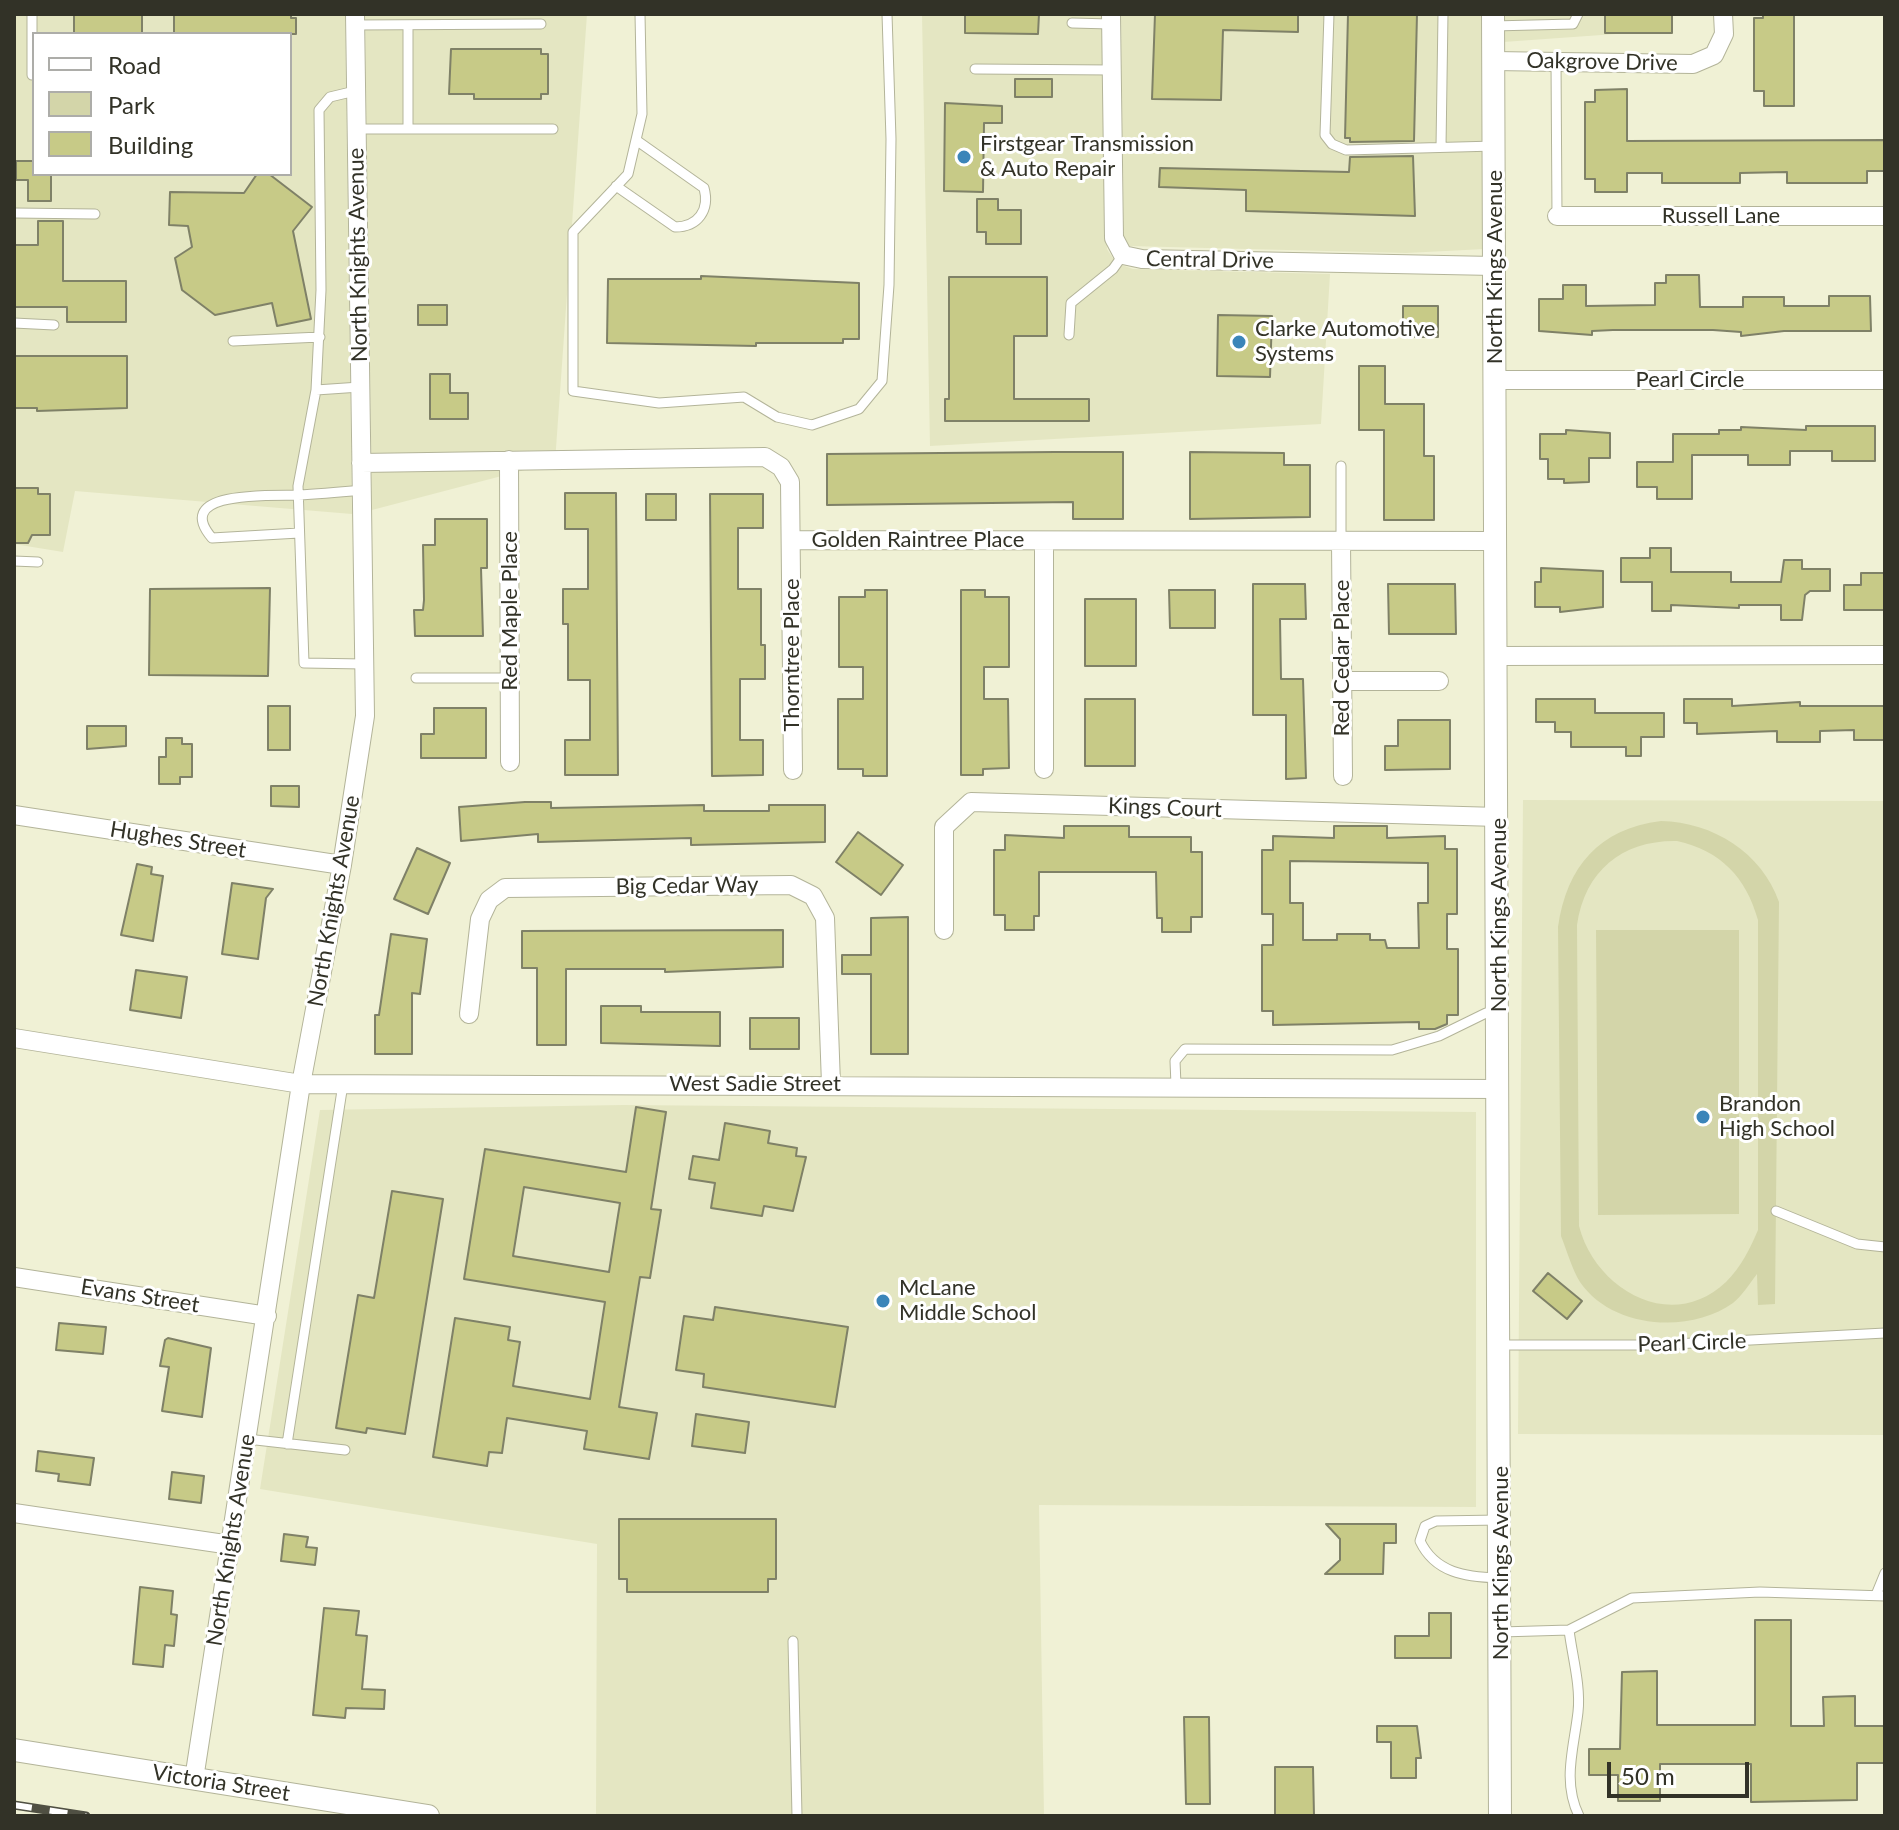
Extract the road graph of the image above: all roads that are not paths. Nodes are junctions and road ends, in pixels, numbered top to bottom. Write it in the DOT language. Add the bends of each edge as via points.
graph roads {
  1 [pos="32,14"];
  2 [pos="640,14"];
  3 [pos="887,14"];
  4 [pos="1329,14"];
  5 [pos="1443,14"];
  6 [pos="1536,14"];
  7 [pos="1578,14"];
  8 [pos="1723,14"];
  9 [pos="1111,19"];
  10 [pos="355,20"];
  11 [pos="1493,20"];
  12 [pos="1072,23"];
  13 [pos="541,24"];
  14 [pos="408,25"];
  15 [pos="1536,26"];
  16 [pos="1494,61"];
  17 [pos="1556,62"];
  18 [pos="975,69"];
  19 [pos="1112,70"];
  20 [pos="32,75"];
  21 [pos="355,91"];
  22 [pos="356,129"];
  23 [pos="408,129"];
  24 [pos="553,129"];
  25 [pos="636,140"];
  26 [pos="1495,146"];
  27 [pos="1441,147"];
  28 [pos="616,186"];
  29 [pos="14,213"];
  30 [pos="95,214"];
  31 [pos="1557,216"];
  32 [pos="1885,216"];
  33 [pos="1123,255"];
  34 [pos="1494,266"];
  35 [pos="14,323"];
  36 [pos="54,325"];
  37 [pos="1069,335"];
  38 [pos="320,337"];
  39 [pos="233,341"];
  40 [pos="1495,380"];
  41 [pos="1885,380"];
  42 [pos="360,387"];
  43 [pos="316,390"];
  44 [pos="509,460"];
  45 [pos="361,463"];
  46 [pos="1341,466"];
  47 [pos="362,490"];
  48 [pos="298,495"];
  49 [pos="299,533"];
  50 [pos="792,540"];
  51 [pos="1044,541"];
  52 [pos="1341,541"];
  53 [pos="1495,541"];
  54 [pos="14,561"];
  55 [pos="38,562"];
  56 [pos="1885,655"];
  57 [pos="1496,656"];
  58 [pos="364,664"];
  59 [pos="416,678"];
  60 [pos="510,678"];
  61 [pos="1342,681"];
  62 [pos="1439,681"];
  63 [pos="510,762"];
  64 [pos="1044,769"];
  65 [pos="793,770"];
  66 [pos="1343,776"];
  67 [pos="14,815"];
  68 [pos="1498,817"];
  69 [pos="342,865"];
  70 [pos="944,930"];
  71 [pos="1499,1012"];
  72 [pos="469,1014"];
  73 [pos="14,1038"];
  74 [pos="301,1084"];
  75 [pos="343,1084"];
  76 [pos="831,1084"];
  77 [pos="1176,1085"];
  78 [pos="1499,1089"];
  79 [pos="1776,1211"];
  80 [pos="1885,1247"];
  81 [pos="14,1277"];
  82 [pos="267,1316"];
  83 [pos="1885,1333"];
  84 [pos="1500,1345"];
  85 [pos="247,1439"];
  86 [pos="287,1444"];
  87 [pos="345,1450"];
  88 [pos="14,1513"];
  89 [pos="1501,1520"];
  90 [pos="231,1545"];
  91 [pos="1885,1573"];
  92 [pos="1501,1578"];
  93 [pos="1880,1595"];
  94 [pos="1569,1630"];
  95 [pos="1501,1632"];
  96 [pos="793,1641"];
  97 [pos="14,1750"];
  98 [pos="194,1779"];
  99 [pos="428,1816"];
  100 [pos="797,1816"];
  101 [pos="1500,1816"];
  102 [pos="1579,1816"];
  1 -- 20 [label="lane"];
  2 -- 25 [label="lane" via="642,114"];
  3 -- 28 [label="lane" via="889,285 882,381 859,409 812,425 777,417 744,397 659,403 573,391 573,232"];
  4 -- 27 [label="lane" via="1325,135 1332,144 1346,150"];
  5 -- 27 [label="lane"];
  6 -- 15 [label="lane"];
  7 -- 15 [label="lane" via="1573,24"];
  8 -- 17 [label="street, Oakgrove Drive" via="1724,34 1714,55 1693,64"];
  9 -- 12 [label="lane"];
  9 -- 19 [label="street, Central Drive"];
  10 -- 14 [label="lane"];
  10 -- 21 [label="street, North Knights Avenue"];
  11 -- 15 [label="lane"];
  11 -- 16 [label="street, North Kings Avenue"];
  13 -- 14 [label="lane"];
  14 -- 23 [label="lane"];
  16 -- 17 [label="street, Oakgrove Drive"];
  16 -- 26 [label="street, North Kings Avenue"];
  17 -- 31 [label="lane"];
  18 -- 19 [label="lane"];
  19 -- 33 [label="street, Central Drive" via="1114,238"];
  21 -- 22 [label="street, North Knights Avenue"];
  21 -- 38 [label="lane" via="330,97 319,110"];
  22 -- 23 [label="lane"];
  22 -- 42 [label="street, North Knights Avenue"];
  23 -- 24 [label="lane"];
  25 -- 28 [label="lane" via="628,174"];
  25 -- 28 [label="lane" via="704,188 704,211 697,221 675,227"];
  26 -- 27 [label="lane"];
  26 -- 34 [label="street, North Kings Avenue"];
  29 -- 30 [label="lane"];
  31 -- 32 [label="street, Russell Lane"];
  33 -- 34 [label="street, Central Drive"];
  33 -- 37 [label="lane" via="1071,303"];
  34 -- 40 [label="street, North Kings Avenue"];
  35 -- 36 [label="lane"];
  38 -- 39 [label="lane"];
  38 -- 43 [label="lane"];
  40 -- 41 [label="street, Pearl Circle"];
  40 -- 53 [label="street, North Kings Avenue"];
  42 -- 43 [label="lane"];
  42 -- 45 [label="street, North Knights Avenue"];
  43 -- 48 [label="lane"];
  44 -- 45 [label="street, Golden Raintree Place"];
  44 -- 50 [label="street, Golden Raintree Place" via="765,457 781,467 790,482"];
  44 -- 60 [label="street, Red Maple Place"];
  45 -- 47 [label="street, North Knights Avenue"];
  46 -- 52 [label="lane"];
  47 -- 48 [label="lane"];
  47 -- 58 [label="street, North Knights Avenue"];
  48 -- 49 [label="lane"];
  48 -- 49 [label="lane" via="221,500 209,506 203,528 212,538"];
  49 -- 58 [label="lane" via="304,663"];
  50 -- 51 [label="street, Golden Raintree Place"];
  50 -- 65 [label="street, Thorntree Place"];
  51 -- 52 [label="street, Golden Raintree Place"];
  51 -- 64 [label="street"];
  52 -- 53 [label="street, Golden Raintree Place"];
  52 -- 61 [label="street, Red Cedar Place"];
  53 -- 57 [label="street, North Kings Avenue"];
  54 -- 55 [label="lane"];
  56 -- 57 [label="street"];
  57 -- 68 [label="street, North Kings Avenue"];
  58 -- 69 [label="street, North Knights Avenue" via="365,716"];
  59 -- 60 [label="lane"];
  60 -- 63 [label="street, Red Maple Place"];
  61 -- 62 [label="street"];
  61 -- 66 [label="street, Red Cedar Place"];
  67 -- 69 [label="street, Hughes Street"];
  68 -- 70 [label="street, Kings Court" via="971,802 944,827"];
  68 -- 71 [label="street, North Kings Avenue"];
  69 -- 74 [label="street, North Knights Avenue"];
  71 -- 77 [label="lane" via="1392,1050 1185,1049 1175,1061"];
  71 -- 78 [label="street, North Kings Avenue"];
  72 -- 76 [label="street, Big Cedar Way" via="480,919 489,900 505,888 791,885 813,896 825,918"];
  73 -- 74 [label="street, West Sadie Street"];
  74 -- 75 [label="street, West Sadie Street"];
  74 -- 82 [label="street, North Knights Avenue"];
  75 -- 76 [label="street, West Sadie Street"];
  75 -- 86 [label="lane"];
  76 -- 77 [label="street, West Sadie Street"];
  77 -- 78 [label="street, West Sadie Street"];
  78 -- 84 [label="street, North Kings Avenue"];
  79 -- 80 [label="lane" via="1857,1244"];
  81 -- 82 [label="street, Evans Street"];
  82 -- 85 [label="street, North Knights Avenue"];
  83 -- 84 [label="lane, Pearl Circle" via="1655,1345"];
  84 -- 89 [label="street, North Kings Avenue"];
  85 -- 86 [label="lane"];
  85 -- 90 [label="street, North Knights Avenue"];
  86 -- 87 [label="lane"];
  88 -- 90 [label="street"];
  89 -- 92 [label="street, North Kings Avenue"];
  89 -- 92 [label="lane" via="1436,1521 1425,1526 1420,1541 1449,1571"];
  90 -- 98 [label="street, North Knights Avenue"];
  91 -- 93 [label="lane"];
  92 -- 95 [label="street, North Kings Avenue"];
  93 -- 94 [label="lane" via="1760,1592 1632,1598"];
  94 -- 95 [label="lane"];
  94 -- 102 [label="lane" via="1578,1710 1570,1747 1570,1797"];
  95 -- 101 [label="street, North Kings Avenue"];
  96 -- 100 [label="lane"];
  97 -- 98 [label="street, Victoria Street"];
  98 -- 99 [label="street, Victoria Street"];
}
